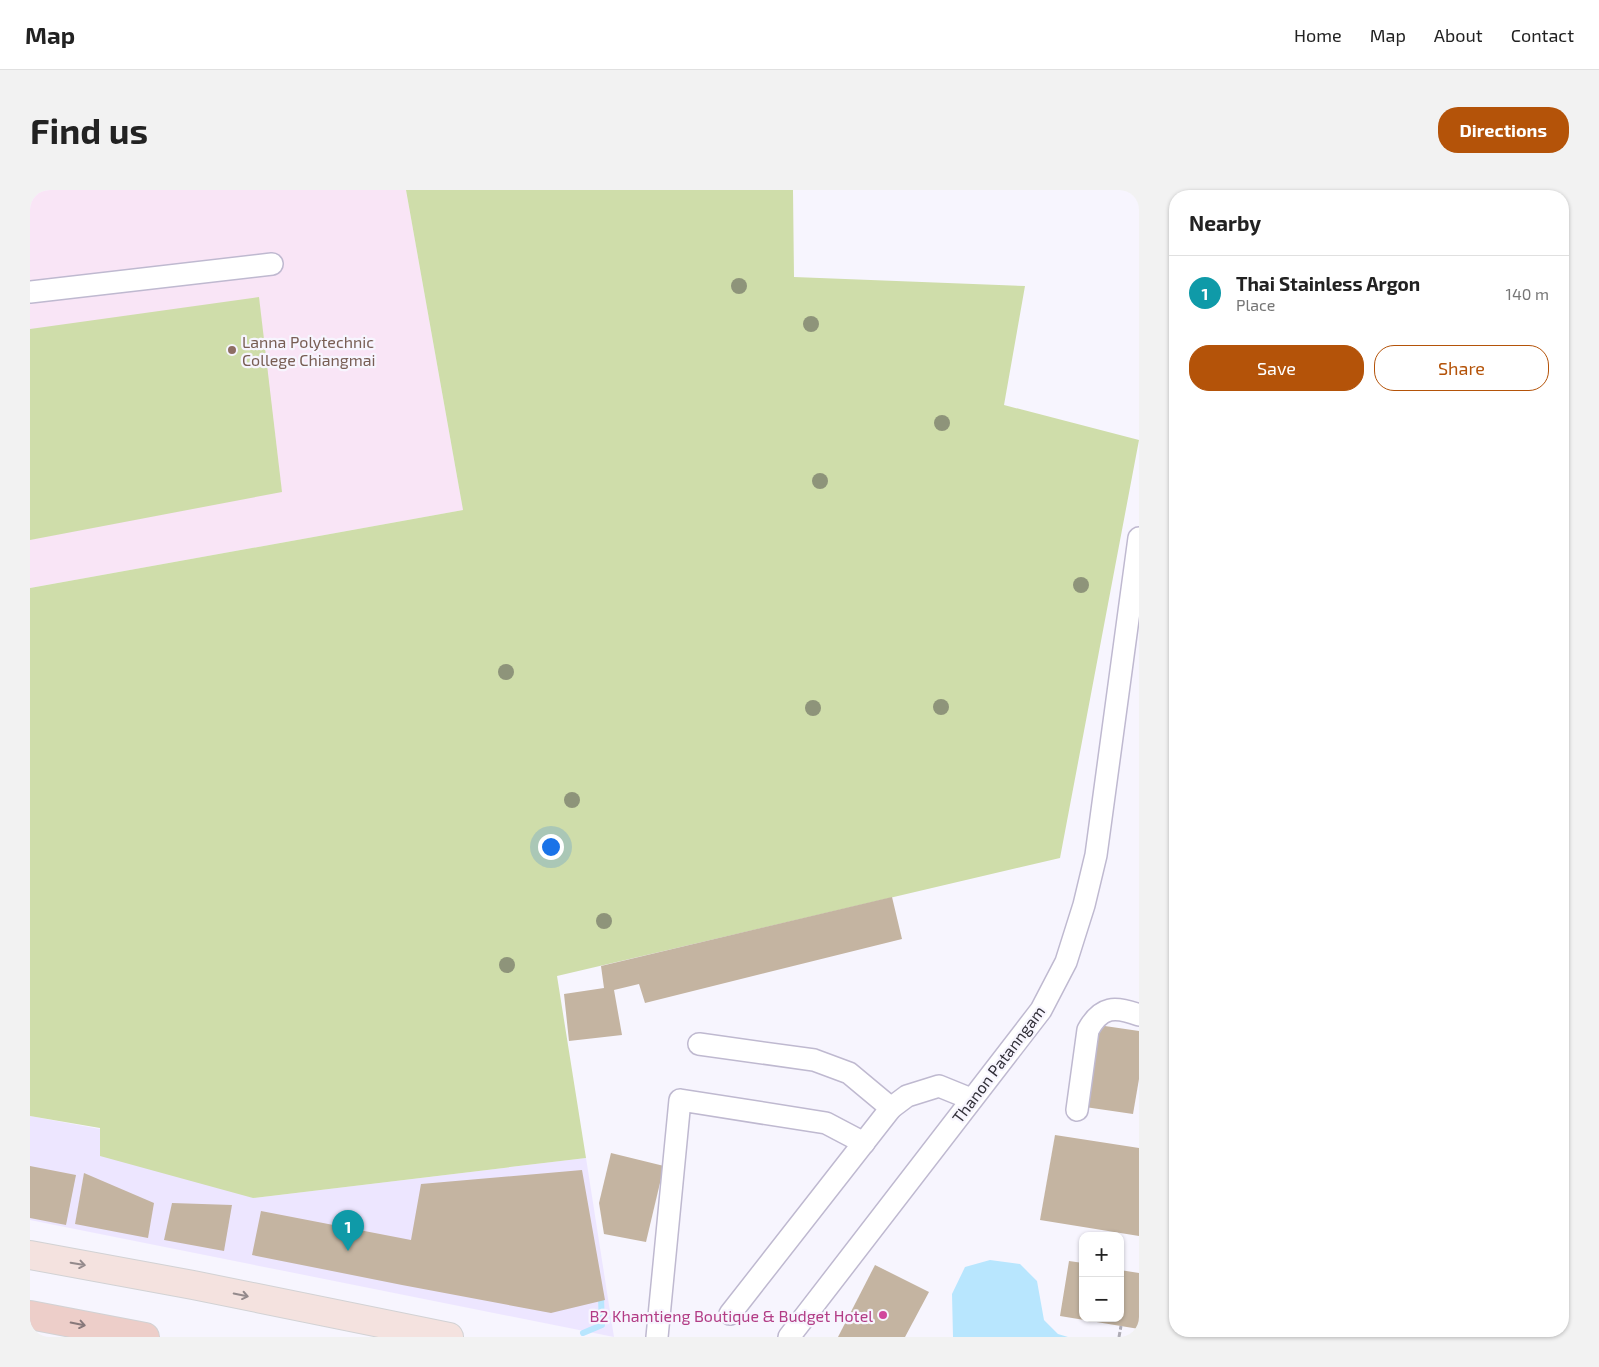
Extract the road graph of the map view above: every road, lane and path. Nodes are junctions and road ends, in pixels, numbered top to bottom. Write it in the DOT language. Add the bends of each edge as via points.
graph roads {
  1 [pos="272,264"];
  2 [pos="30,292"];
  3 [pos="1139,538"];
  4 [pos="1135,603"];
  5 [pos="1139,1015"];
  6 [pos="699,1044"];
  7 [pos="971,1099"];
  8 [pos="891,1108"];
  9 [pos="1077,1110"];
  10 [pos="864,1143"];
  11 [pos="30,1255"];
  12 [pos="730,1314"];
  13 [pos="30,1315"];
  14 [pos="1121,1326"];
  15 [pos="145,1337"];
  16 [pos="449,1337"];
  17 [pos="658,1337"];
  18 [pos="789,1337"];
  19 [pos="1119,1337"];
  1 -- 2 [label="street"];
  3 -- 4 [label="street, Thanon Patanngam"];
  4 -- 7 [label="street, Thanon Patanngam" via="1096,855 1066,962 1042,1010"];
  5 -- 9 [label="street" via="1124,1009 1108,1010 1094,1019 1088,1030"];
  6 -- 8 [label="street" via="814,1060 849,1073"];
  7 -- 8 [label="street" via="939,1086 907,1096"];
  7 -- 18 [label="street, Thanon Patanngam"];
  8 -- 10 [label="street"];
  10 -- 12 [label="street"];
  10 -- 17 [label="street" via="826,1123 680,1100"];
  11 -- 16 [label="main road, one-way"];
  13 -- 15 [label="highway, one-way"];
  14 -- 19 [label="path"];
}
